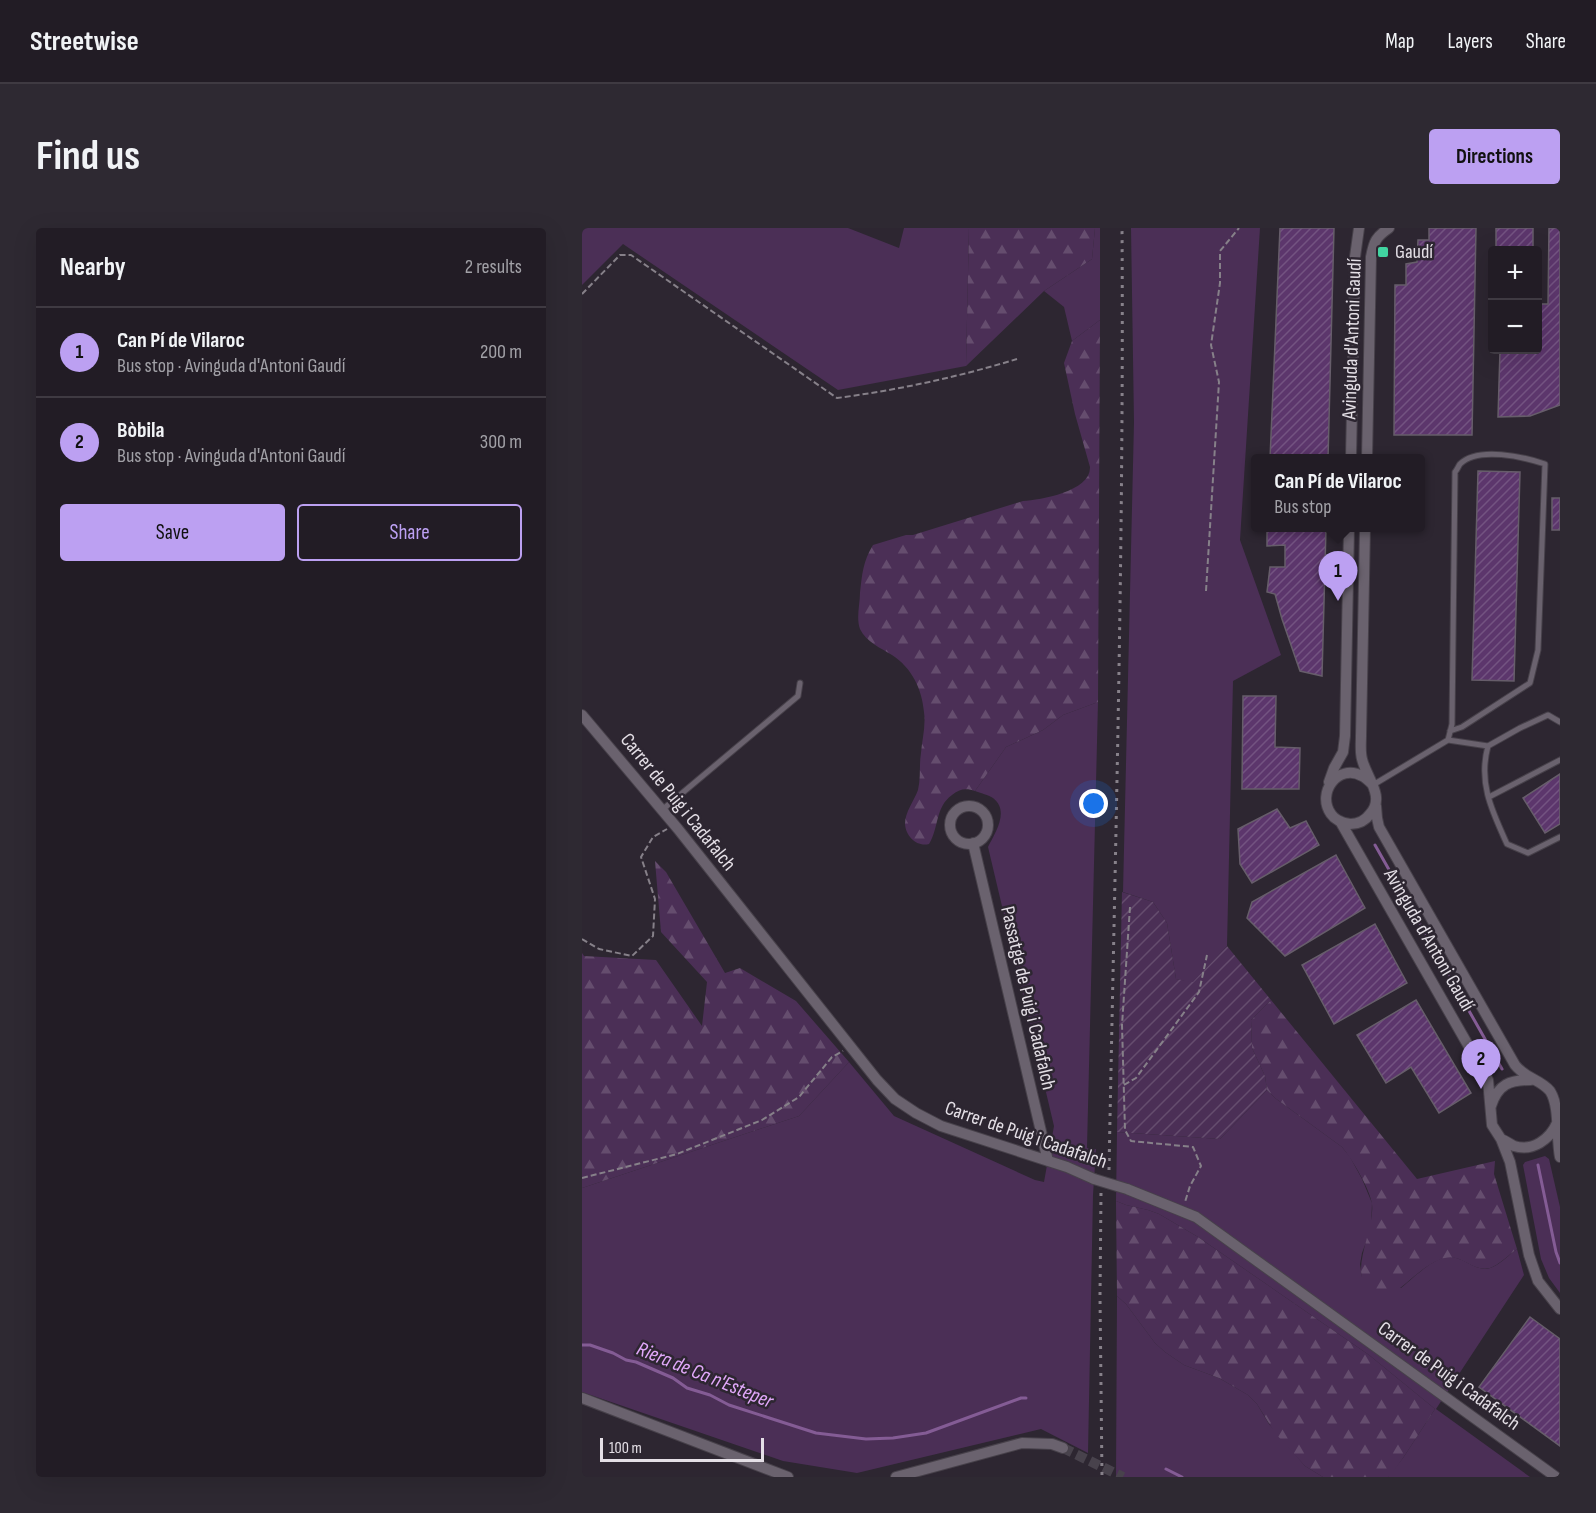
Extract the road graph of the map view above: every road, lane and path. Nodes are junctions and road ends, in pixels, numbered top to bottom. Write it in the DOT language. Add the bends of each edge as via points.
graph roads {
  1 [pos="1239,228"];
  2 [pos="1359,228"];
  3 [pos="1376,228"];
  4 [pos="1388,228"];
  5 [pos="582,294"];
  6 [pos="1017,359"];
  7 [pos="1351,454"];
  8 [pos="1367,454"];
  9 [pos="1349,532"];
  10 [pos="1365,532"];
  11 [pos="1206,591"];
  12 [pos="800,683"];
  13 [pos="582,715"];
  14 [pos="1560,722"];
  15 [pos="1450,731"];
  16 [pos="1448,740"];
  17 [pos="1488,746"];
  18 [pos="1560,760"];
  19 [pos="1373,784"];
  20 [pos="1327,789"];
  21 [pos="1489,797"];
  22 [pos="1376,802"];
  23 [pos="662,810"];
  24 [pos="1340,821"];
  25 [pos="674,825"];
  26 [pos="1560,837"];
  27 [pos="973,843"];
  28 [pos="1130,907"];
  29 [pos="582,939"];
  30 [pos="1207,955"];
  31 [pos="851,1047"];
  32 [pos="1532,1080"];
  33 [pos="1124,1085"];
  34 [pos="1490,1113"];
  35 [pos="1558,1117"];
  36 [pos="1502,1139"];
  37 [pos="1560,1157"];
  38 [pos="1048,1161"];
  39 [pos="582,1178"];
  40 [pos="1183,1211"];
  41 [pos="1560,1309"];
  42 [pos="582,1398"];
  43 [pos="1063,1448"];
  44 [pos="788,1477"];
  45 [pos="896,1477"];
  46 [pos="1556,1477"];
  1 -- 11 [label="path" via="1220,251 1220,283 1211,345 1219,382"];
  2 -- 7 [label="street, Avinguda d'Antoni Gaudí"];
  3 -- 4 [label="street"];
  4 -- 8 [label="street, Avinguda d'Antoni Gaudí" via="1377,237 1371,257"];
  5 -- 6 [label="path" via="620,255 631,255 837,398 965,375"];
  9 -- 20 [label="street" via="1345,736 1343,752"];
  10 -- 19 [label="street" via="1361,758"];
  12 -- 23 [label="lane" via="798,696"];
  13 -- 23 [label="street, Carrer de Puig i Cadafalch"];
  14 -- 17 [label="lane" via="1548,715"];
  15 -- 15 [label="lane" via="1462,728 1530,682 1538,650 1545,464 1484,454 1462,462 1455,472"];
  15 -- 16 [label="lane"];
  16 -- 17 [label="lane"];
  16 -- 19 [label="lane"];
  17 -- 21 [label="lane" via="1483,763"];
  18 -- 21 [label="lane"];
  19 -- 20 [label="street" via="1350,772 1335,778"];
  19 -- 22 [label="street"];
  20 -- 24 [label="street" via="1326,807"];
  21 -- 26 [label="lane" via="1507,844 1528,853"];
  22 -- 24 [label="street" via="1362,821"];
  22 -- 32 [label="street, Avinguda d'Antoni Gaudí" via="1379,826 1515,1065"];
  23 -- 25 [label="street, Carrer de Puig i Cadafalch"];
  24 -- 34 [label="street, Avinguda d'Antoni Gaudí" via="1488,1080"];
  25 -- 29 [label="path" via="653,837 641,857 655,899 653,936 632,956 599,950"];
  25 -- 31 [label="street, Carrer de Puig i Cadafalch"];
  27 -- 38 [label="street, Passatge de Puig i Cadafalch"];
  28 -- 33 [label="path" via="1122,1025"];
  30 -- 33 [label="path" via="1199,992 1136,1077"];
  31 -- 38 [label="street, Carrer de Puig i Cadafalch" via="895,1099 916,1113 941,1126"];
  31 -- 39 [label="path" via="832,1057 799,1097 762,1120 676,1154"];
  32 -- 34 [label="street" via="1506,1084 1497,1092"];
  32 -- 35 [label="street, Avinguda d'Antoni Gaudí" via="1551,1091"];
  33 -- 40 [label="path" via="1125,1130 1131,1141 1193,1147 1201,1166"];
  34 -- 36 [label="street, Avinguda d'Antoni Gaudí" via="1492,1125"];
  35 -- 36 [label="street" via="1554,1131 1539,1144 1516,1147"];
  35 -- 37 [label="street, Avinguda d'Antoni Gaudí"];
  36 -- 41 [label="street, Avinguda d'Antoni Gaudí" via="1529,1255 1538,1281"];
  38 -- 40 [label="street, Carrer de Puig i Cadafalch, bridge"];
  40 -- 46 [label="street, Carrer de Puig i Cadafalch" via="1219,1232"];
  42 -- 44 [label="street"];
  43 -- 45 [label="street" via="1022,1443"];
}
